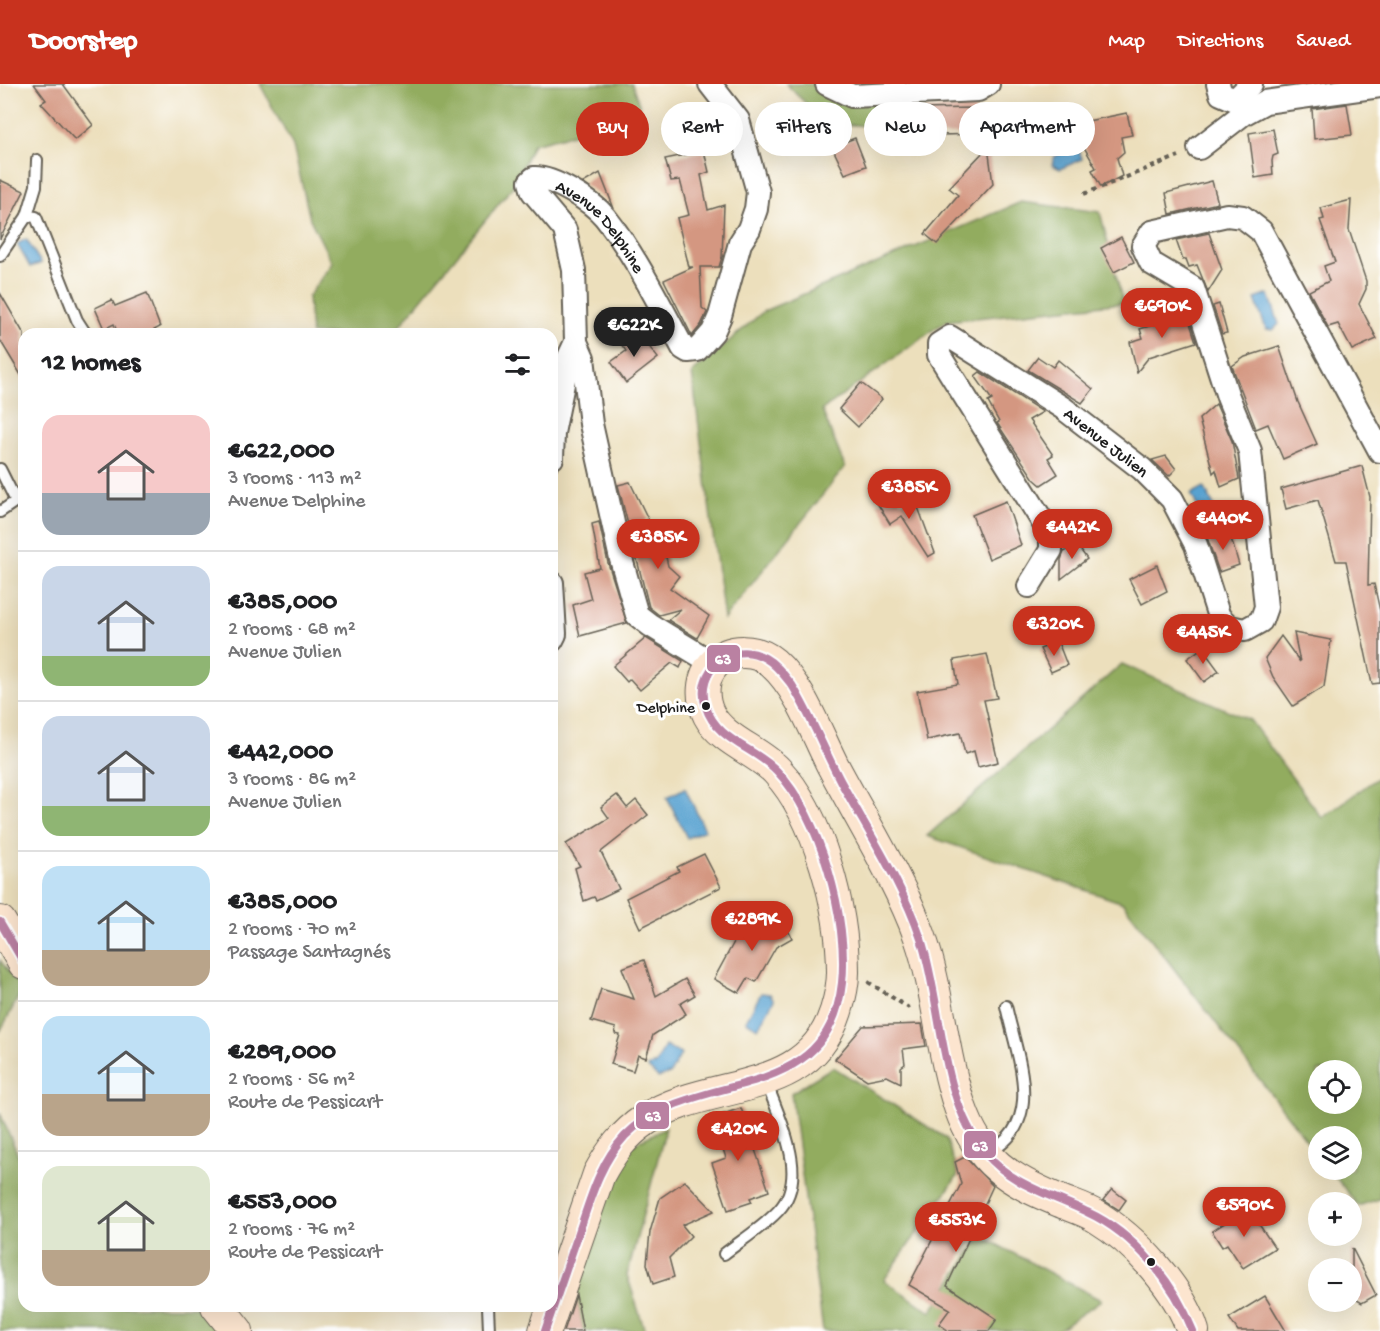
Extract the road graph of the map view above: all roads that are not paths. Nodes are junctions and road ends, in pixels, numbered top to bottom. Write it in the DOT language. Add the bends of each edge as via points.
graph roads {
  1 [pos="710,84"];
  2 [pos="827,84"];
  3 [pos="988,84"];
  4 [pos="1218,84"];
  5 [pos="1251,84"];
  6 [pos="1380,86"];
  7 [pos="1199,148"];
  8 [pos="37,160"];
  9 [pos="27,216"];
  10 [pos="0,256"];
  11 [pos="82,328"];
  12 [pos="576,342"];
  13 [pos="558,408"];
  14 [pos="1380,451"];
  15 [pos="0,469"];
  16 [pos="0,513"];
  17 [pos="1029,586"];
  18 [pos="714,664"];
  19 [pos="0,922"];
  20 [pos="18,953"];
  21 [pos="1006,1006"];
  22 [pos="766,1080"];
  23 [pos="983,1154"];
  24 [pos="724,1254"];
  25 [pos="558,1293"];
  26 [pos="222,1312"];
  27 [pos="488,1312"];
  28 [pos="552,1312"];
  29 [pos="237,1331"];
  30 [pos="489,1331"];
  31 [pos="545,1331"];
  32 [pos="1193,1331"];
  1 -- 12 [label="street, Avenue Delphine" via="738,120 758,192 750,229 740,243 713,332 697,350 683,348 604,215 570,190 541,177 534,178 531,187 565,230 574,270"];
  2 -- 3 [label="street" via="852,96 978,90"];
  4 -- 5 [label="street" via="1221,94 1235,100"];
  6 -- 7 [label="street" via="1265,102"];
  8 -- 9 [label="lane" via="36,186"];
  9 -- 10 [label="lane"];
  9 -- 11 [label="lane" via="36,217 43,231"];
  12 -- 13 [label="street, Avenue Delphine" via="568,359"];
  12 -- 18 [label="street" via="583,358 591,424 621,559 637,615"];
  14 -- 17 [label="street, Avenue Julien" via="1261,231 1244,217 1227,215 1152,232 1143,246 1151,263 1193,288 1250,451 1266,607 1261,621 1245,630 1230,627 1219,617 1196,545 1172,499 1142,469 1063,408 950,337 939,344 939,355 1051,535 1051,550"];
  15 -- 16 [label="lane" via="16,501"];
  18 -- 22 [label="street" via="703,691 711,719 775,769 806,812 837,918 843,971 841,995 825,1039 809,1057"];
  18 -- 23 [label="street" via="727,655 757,654 773,663 802,701 919,935 958,1102"];
  19 -- 20 [label="street"];
  21 -- 23 [label="lane" via="1024,1091 1022,1117 1014,1133"];
  22 -- 24 [label="lane" via="794,1166 793,1186 779,1210"];
  22 -- 25 [label="street" via="677,1105 648,1117 628,1132 599,1174"];
  23 -- 32 [label="street" via="1020,1183 1096,1216 1120,1234 1162,1277"];
  26 -- 29 [label="street"];
  27 -- 30 [label="lane"];
  28 -- 31 [label="street"];
}
